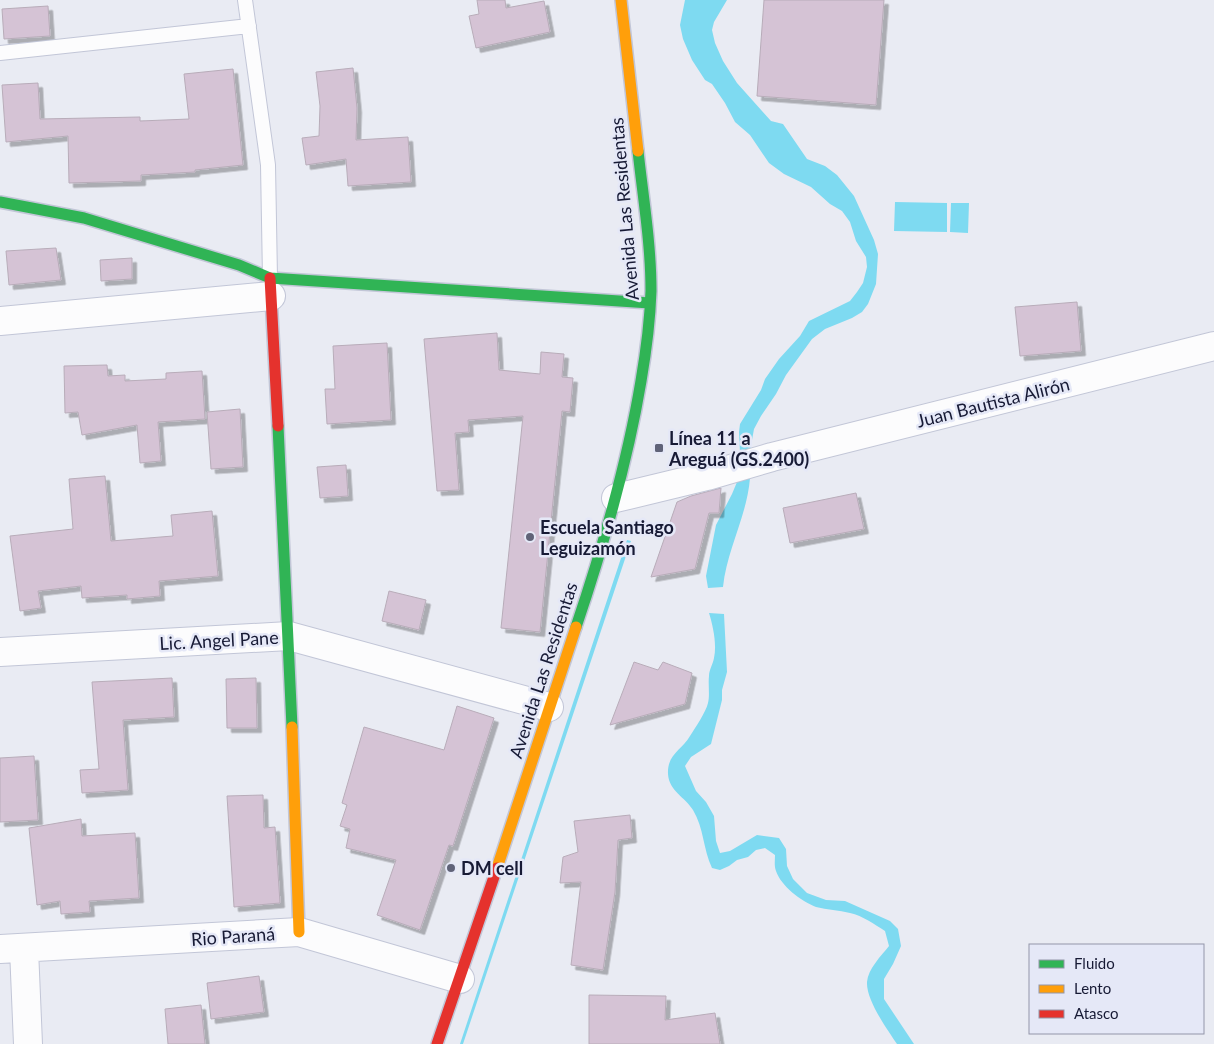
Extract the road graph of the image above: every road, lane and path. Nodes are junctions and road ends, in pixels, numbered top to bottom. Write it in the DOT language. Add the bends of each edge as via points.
graph roads {
  1 [pos="245,0"];
  2 [pos="621,0"];
  3 [pos="249,26"];
  4 [pos="0,53"];
  5 [pos="0,202"];
  6 [pos="270,287"];
  7 [pos="650,303"];
  8 [pos="0,321"];
  9 [pos="1214,346"];
  10 [pos="616,498"];
  11 [pos="288,636"];
  12 [pos="0,652"];
  13 [pos="549,707"];
  14 [pos="299,932"];
  15 [pos="12,949"];
  16 [pos="460,979"];
  17 [pos="28,1044"];
  18 [pos="437,1044"];
  1 -- 3 [label="lane"];
  2 -- 7 [label="street, Avenida Las Residentas" via="648,250"];
  3 -- 4 [label="lane"];
  3 -- 6 [label="lane" via="268,165"];
  5 -- 6 [label="street" via="84,218 239,265"];
  6 -- 7 [label="street"];
  6 -- 8 [label="street"];
  6 -- 11 [label="street"];
  7 -- 10 [label="street, Avenida Las Residentas" via="636,410"];
  9 -- 10 [label="street, Juan Bautista Alirón"];
  10 -- 13 [label="street, Avenida Las Residentas"];
  11 -- 12 [label="street, Lic. Angel Pane"];
  11 -- 13 [label="street, Lic. Angel Pane"];
  11 -- 14 [label="street"];
  13 -- 16 [label="street, Avenida Las Residentas"];
  14 -- 15 [label="street, Rio Paraná"];
  14 -- 16 [label="street, Rio Paraná"];
  15 -- 17 [label="street"];
  16 -- 18 [label="street, Avenida Las Residentas"];
}
